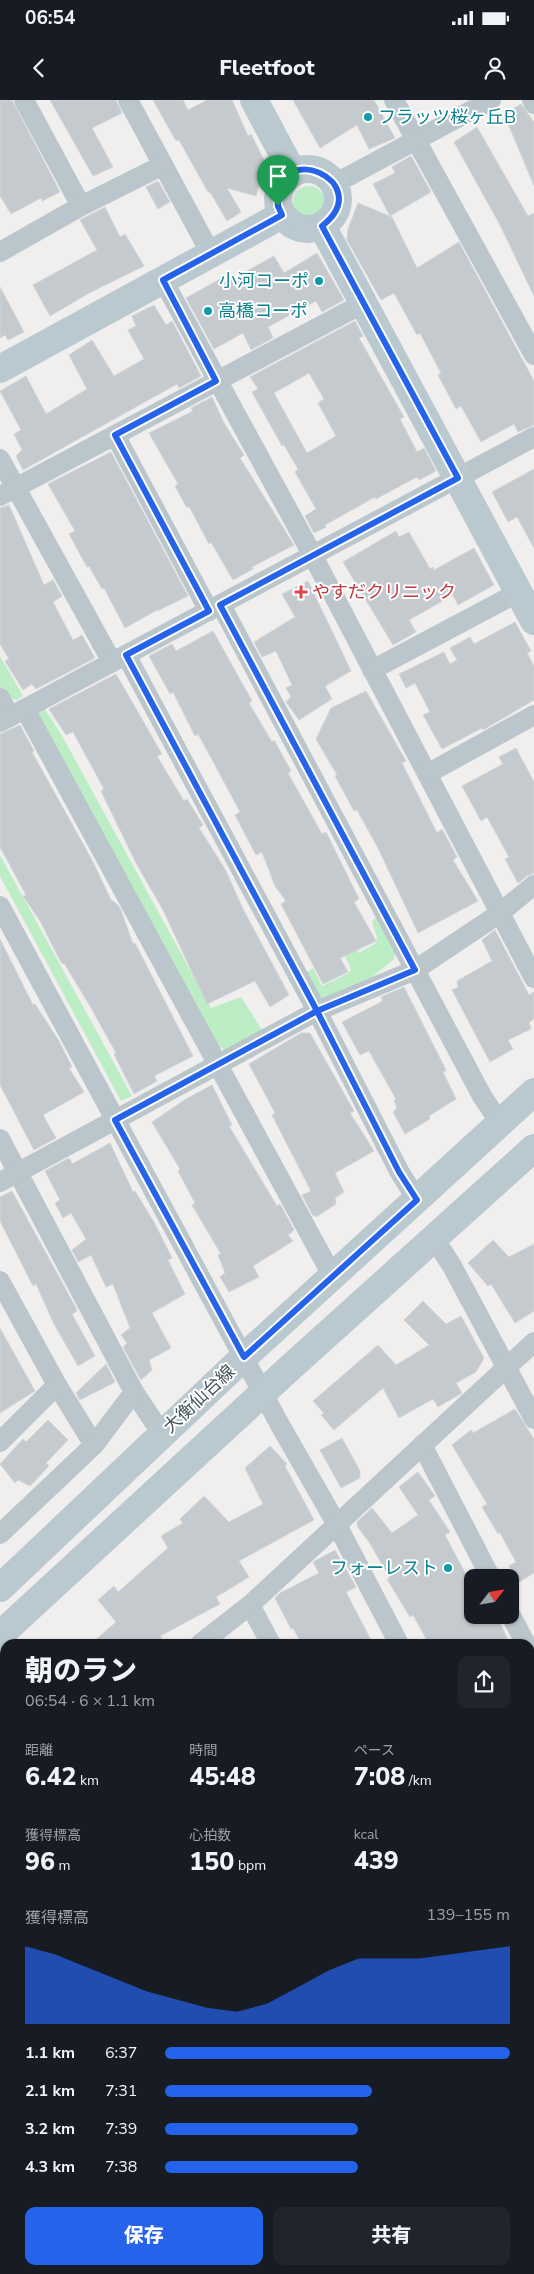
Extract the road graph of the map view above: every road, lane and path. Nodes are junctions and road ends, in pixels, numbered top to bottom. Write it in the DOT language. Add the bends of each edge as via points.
graph roads {
  1 [pos="24,100"];
  2 [pos="128,100"];
  3 [pos="254,100"];
  4 [pos="394,100"];
  5 [pos="491,100"];
  6 [pos="532,100"];
  7 [pos="534,104"];
  8 [pos="416,140"];
  9 [pos="163,165"];
  10 [pos="293,173"];
  11 [pos="334,184"];
  12 [pos="81,206"];
  13 [pos="282,215"];
  14 [pos="322,226"];
  15 [pos="0,251"];
  16 [pos="211,254"];
  17 [pos="163,280"];
  18 [pos="364,303"];
  19 [pos="534,354"];
  20 [pos="0,369"];
  21 [pos="216,381"];
  22 [pos="115,435"];
  23 [pos="534,437"];
  24 [pos="0,459"];
  25 [pos="458,478"];
  26 [pos="8,492"];
  27 [pos="313,556"];
  28 [pos="519,592"];
  29 [pos="215,608"];
  30 [pos="534,620"];
  31 [pos="119,659"];
  32 [pos="372,670"];
  33 [pos="0,698"];
  34 [pos="534,715"];
  35 [pos="12,716"];
  36 [pos="427,774"];
  37 [pos="534,885"];
  38 [pos="0,906"];
  39 [pos="500,913"];
  40 [pos="415,970"];
  41 [pos="534,978"];
  42 [pos="317,1011"];
  43 [pos="218,1065"];
  44 [pos="534,1092"];
  45 [pos="115,1120"];
  46 [pos="500,1123"];
  47 [pos="0,1139"];
  48 [pos="534,1148"];
  49 [pos="18,1172"];
  50 [pos="0,1182"];
  51 [pos="417,1200"];
  52 [pos="434,1238"];
  53 [pos="333,1276"];
  54 [pos="0,1281"];
  55 [pos="534,1342"];
  56 [pos="244,1357"];
  57 [pos="507,1369"];
  58 [pos="57,1385"];
  59 [pos="134,1392"];
  60 [pos="263,1393"];
  61 [pos="534,1419"];
  62 [pos="162,1434"];
  63 [pos="0,1442"];
  64 [pos="94,1445"];
  65 [pos="422,1445"];
  66 [pos="336,1523"];
  67 [pos="3,1525"];
  68 [pos="486,1569"];
  69 [pos="0,1588"];
  70 [pos="250,1605"];
  71 [pos="515,1624"];
  72 [pos="0,1635"];
  73 [pos="206,1639"];
  74 [pos="268,1639"];
  75 [pos="396,1639"];
  76 [pos="523,1639"];
  1 -- 12 [label="street"];
  2 -- 9 [label="street"];
  3 -- 10 [label="main road"];
  4 -- 8 [label="street"];
  5 -- 8 [label="street"];
  6 -- 7 [label="street"];
  8 -- 11 [label="street"];
  8 -- 19 [label="street"];
  9 -- 12 [label="street"];
  9 -- 16 [label="street"];
  10 -- 11 [label="main road" via="311,169 328,177"];
  10 -- 13 [label="main road" via="280,187 278,197"];
  11 -- 14 [label="main road" via="338,203 335,212"];
  12 -- 15 [label="street"];
  13 -- 14 [label="main road" via="296,227 313,229"];
  13 -- 16 [label="main road"];
  14 -- 18 [label="main road"];
  16 -- 17 [label="main road"];
  17 -- 20 [label="main road"];
  17 -- 21 [label="street"];
  18 -- 21 [label="street"];
  18 -- 25 [label="main road"];
  21 -- 22 [label="street"];
  21 -- 27 [label="street"];
  22 -- 26 [label="street"];
  22 -- 29 [label="street"];
  23 -- 25 [label="street"];
  24 -- 26 [label="street"];
  25 -- 27 [label="street"];
  25 -- 28 [label="main road"];
  26 -- 31 [label="street"];
  27 -- 29 [label="street"];
  27 -- 32 [label="street"];
  28 -- 30 [label="main road"];
  28 -- 32 [label="street"];
  29 -- 31 [label="street"];
  29 -- 40 [label="street"];
  31 -- 35 [label="street"];
  31 -- 42 [label="street"];
  32 -- 36 [label="street"];
  33 -- 35 [label="street"];
  34 -- 36 [label="street"];
  35 -- 43 [label="street"];
  36 -- 39 [label="street"];
  37 -- 39 [label="street"];
  38 -- 45 [label="street"];
  39 -- 40 [label="street"];
  39 -- 41 [label="street"];
  40 -- 42 [label="street"];
  40 -- 46 [label="street" via="482,1096"];
  42 -- 43 [label="street"];
  42 -- 51 [label="street" via="399,1172"];
  43 -- 45 [label="street"];
  43 -- 53 [label="street"];
  44 -- 46 [label="main road, 大衡仙台線"];
  45 -- 49 [label="street"];
  45 -- 56 [label="street"];
  46 -- 51 [label="main road, 大衡仙台線"];
  47 -- 49 [label="street"];
  48 -- 52 [label="main road"];
  49 -- 50 [label="street"];
  49 -- 59 [label="street"];
  51 -- 53 [label="main road, 大衡仙台線"];
  52 -- 57 [label="street"];
  52 -- 60 [label="main road"];
  53 -- 56 [label="main road, 大衡仙台線"];
  54 -- 58 [label="street"];
  55 -- 57 [label="street"];
  56 -- 60 [label="street"];
  56 -- 62 [label="main road, 大衡仙台線"];
  57 -- 61 [label="street"];
  57 -- 65 [label="street"];
  58 -- 63 [label="street"];
  58 -- 64 [label="street"];
  59 -- 62 [label="street"];
  59 -- 64 [label="street"];
  60 -- 66 [label="street"];
  60 -- 72 [label="main road"];
  62 -- 69 [label="main road, 大衡仙台線"];
  64 -- 67 [label="street"];
  65 -- 66 [label="street"];
  65 -- 68 [label="street"];
  66 -- 70 [label="street"];
  66 -- 75 [label="street"];
  70 -- 73 [label="street"];
  70 -- 74 [label="street"];
  71 -- 76 [label="street"];
}
